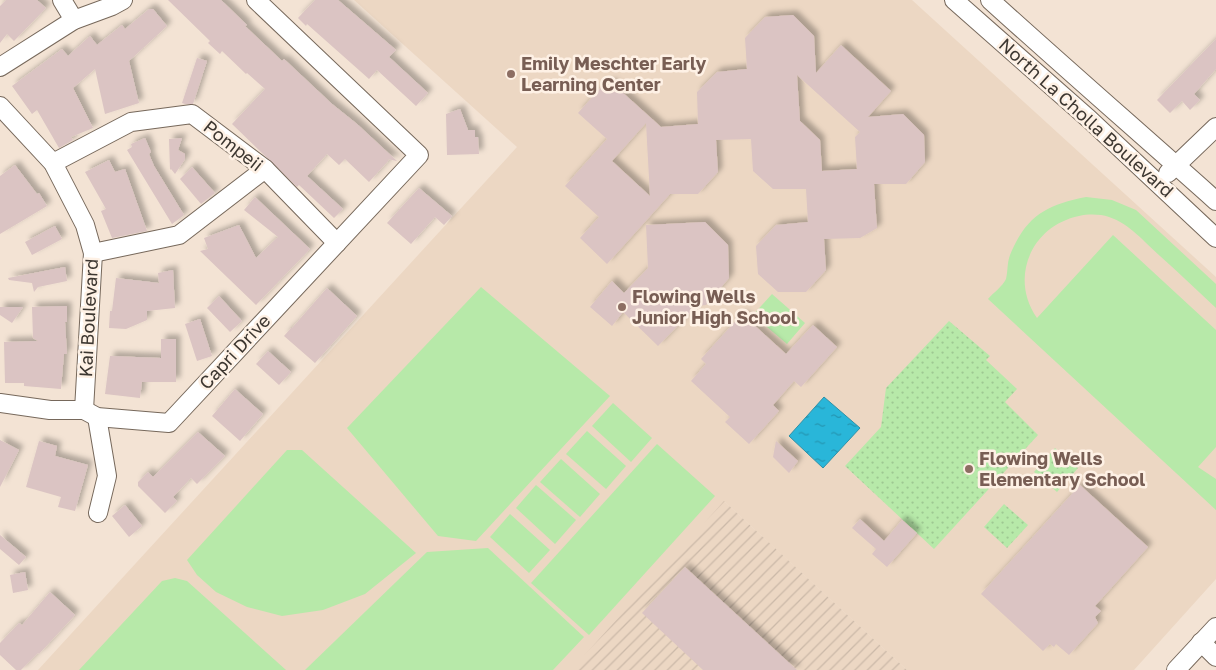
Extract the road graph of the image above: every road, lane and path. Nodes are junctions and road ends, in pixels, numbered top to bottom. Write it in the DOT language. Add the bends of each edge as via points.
graph roads {
  1 [pos="62,0"];
  2 [pos="123,0"];
  3 [pos="256,0"];
  4 [pos="954,0"];
  5 [pos="990,0"];
  6 [pos="74,20"];
  7 [pos="0,67"];
  8 [pos="0,106"];
  9 [pos="1216,126"];
  10 [pos="52,163"];
  11 [pos="1175,164"];
  12 [pos="265,169"];
  13 [pos="1158,184"];
  14 [pos="1216,202"];
  15 [pos="1216,238"];
  16 [pos="337,242"];
  17 [pos="94,253"];
  18 [pos="0,403"];
  19 [pos="91,413"];
  20 [pos="98,513"];
  21 [pos="1216,627"];
  22 [pos="1202,642"];
  23 [pos="1216,657"];
  24 [pos="1176,670"];
  1 -- 6 [label="street"];
  2 -- 6 [label="street"];
  3 -- 16 [label="street, Capri Drive" via="419,155"];
  4 -- 13 [label="street, North La Cholla Boulevard"];
  5 -- 11 [label="street, North La Cholla Boulevard"];
  6 -- 7 [label="street"];
  8 -- 10 [label="street, Kai Boulevard"];
  9 -- 11 [label="street"];
  10 -- 12 [label="street, Pompeii" via="131,122 192,114"];
  10 -- 17 [label="street, Kai Boulevard" via="85,225"];
  11 -- 13 [label="street"];
  11 -- 14 [label="street, North La Cholla Boulevard"];
  12 -- 16 [label="street, Pompeii"];
  12 -- 17 [label="street" via="179,235"];
  13 -- 15 [label="street, North La Cholla Boulevard"];
  16 -- 19 [label="street, Capri Drive" via="169,423"];
  17 -- 19 [label="street, Kai Boulevard"];
  18 -- 19 [label="street, Capri Drive"];
  19 -- 20 [label="street, Kai Boulevard" via="107,476"];
  21 -- 22 [label="street"];
  22 -- 23 [label="street"];
  22 -- 24 [label="street"];
}
